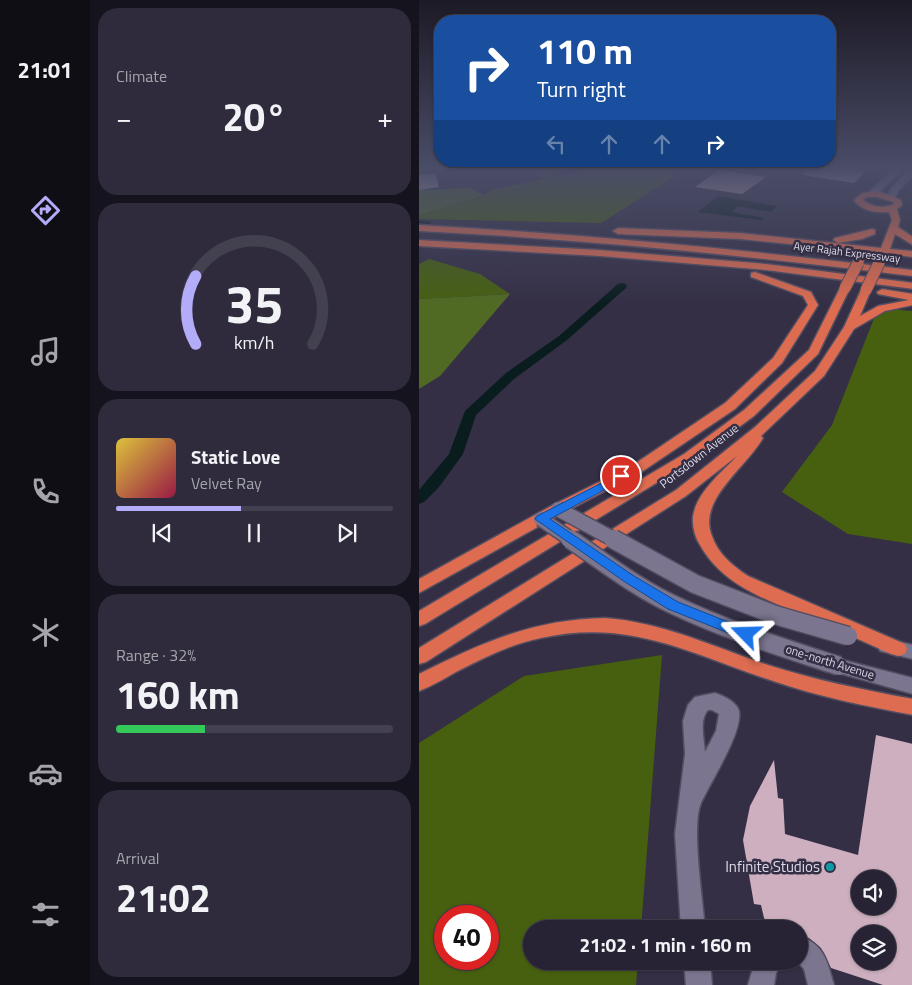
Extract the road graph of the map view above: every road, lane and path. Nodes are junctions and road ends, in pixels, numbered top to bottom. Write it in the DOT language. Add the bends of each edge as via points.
graph roads {
  1 [pos="877,214"];
  2 [pos="894,214"];
  3 [pos="419,228"];
  4 [pos="893,228"];
  5 [pos="454,229"];
  6 [pos="872,232"];
  7 [pos="807,242"];
  8 [pos="912,242"];
  9 [pos="419,243"];
  10 [pos="865,250"];
  11 [pos="885,252"];
  12 [pos="600,254"];
  13 [pos="912,254"];
  14 [pos="912,273"];
  15 [pos="755,275"];
  16 [pos="912,286"];
  17 [pos="845,288"];
  18 [pos="866,290"];
  19 [pos="807,294"];
  20 [pos="912,297"];
  21 [pos="912,302"];
  22 [pos="829,317"];
  23 [pos="850,327"];
  24 [pos="760,430"];
  25 [pos="558,509"];
  26 [pos="541,519"];
  27 [pos="419,587"];
  28 [pos="419,619"];
  29 [pos="905,650"];
  30 [pos="419,658"];
  31 [pos="419,683"];
  32 [pos="912,686"];
  33 [pos="912,707"];
  34 [pos="691,801"];
  35 [pos="692,920"];
  36 [pos="808,953"];
  37 [pos="698,970"];
  38 [pos="764,970"];
  39 [pos="699,985"];
  40 [pos="761,985"];
  41 [pos="821,985"];
  1 -- 6 [label="highway, Portsdown Avenue" via="879,223"];
  2 -- 4 [label="highway" via="896,220"];
  3 -- 5 [label="highway, Ayer Rajah Expressway"];
  4 -- 8 [label="highway"];
  4 -- 11 [label="highway, Portsdown Avenue"];
  5 -- 7 [label="highway" via="610,231"];
  5 -- 14 [label="highway, Ayer Rajah Expressway" via="771,255"];
  6 -- 7 [label="highway" via="853,238"];
  6 -- 10 [label="highway, Portsdown Avenue"];
  7 -- 10 [label="highway"];
  9 -- 12 [label="highway"];
  10 -- 11 [label="highway"];
  10 -- 17 [label="highway, Portsdown Avenue, bridge"];
  11 -- 13 [label="highway"];
  11 -- 18 [label="highway, Portsdown Avenue, bridge"];
  12 -- 15 [label="highway"];
  12 -- 16 [label="highway" via="766,268"];
  15 -- 17 [label="highway"];
  15 -- 19 [label="highway"];
  17 -- 18 [label="highway"];
  17 -- 22 [label="highway, Portsdown Avenue"];
  18 -- 20 [label="highway"];
  18 -- 23 [label="highway, Portsdown Avenue"];
  19 -- 22 [label="highway" via="821,304"];
  19 -- 25 [label="highway" via="813,305 778,360 730,406 637,468"];
  21 -- 23 [label="highway" via="882,308"];
  22 -- 28 [label="highway, Portsdown Avenue" via="814,351 749,413 689,456"];
  23 -- 24 [label="highway, Portsdown Avenue" via="820,373"];
  24 -- 29 [label="highway" via="751,448 701,511 701,525 711,552 751,586"];
  24 -- 30 [label="highway, Portsdown Avenue" via="681,493"];
  25 -- 26 [label="highway"];
  25 -- 29 [label="street, bridge" via="695,584 775,615"];
  26 -- 27 [label="highway"];
  26 -- 32 [label="street, one-north Avenue, bridge" via="673,605 764,642"];
  31 -- 33 [label="highway" via="513,639 577,626 616,626 643,630 783,677"];
  34 -- 35 [label="street" via="687,834"];
  36 -- 41 [label="street" via="814,959"];
  37 -- 39 [label="street"];
  38 -- 40 [label="street"];
}
